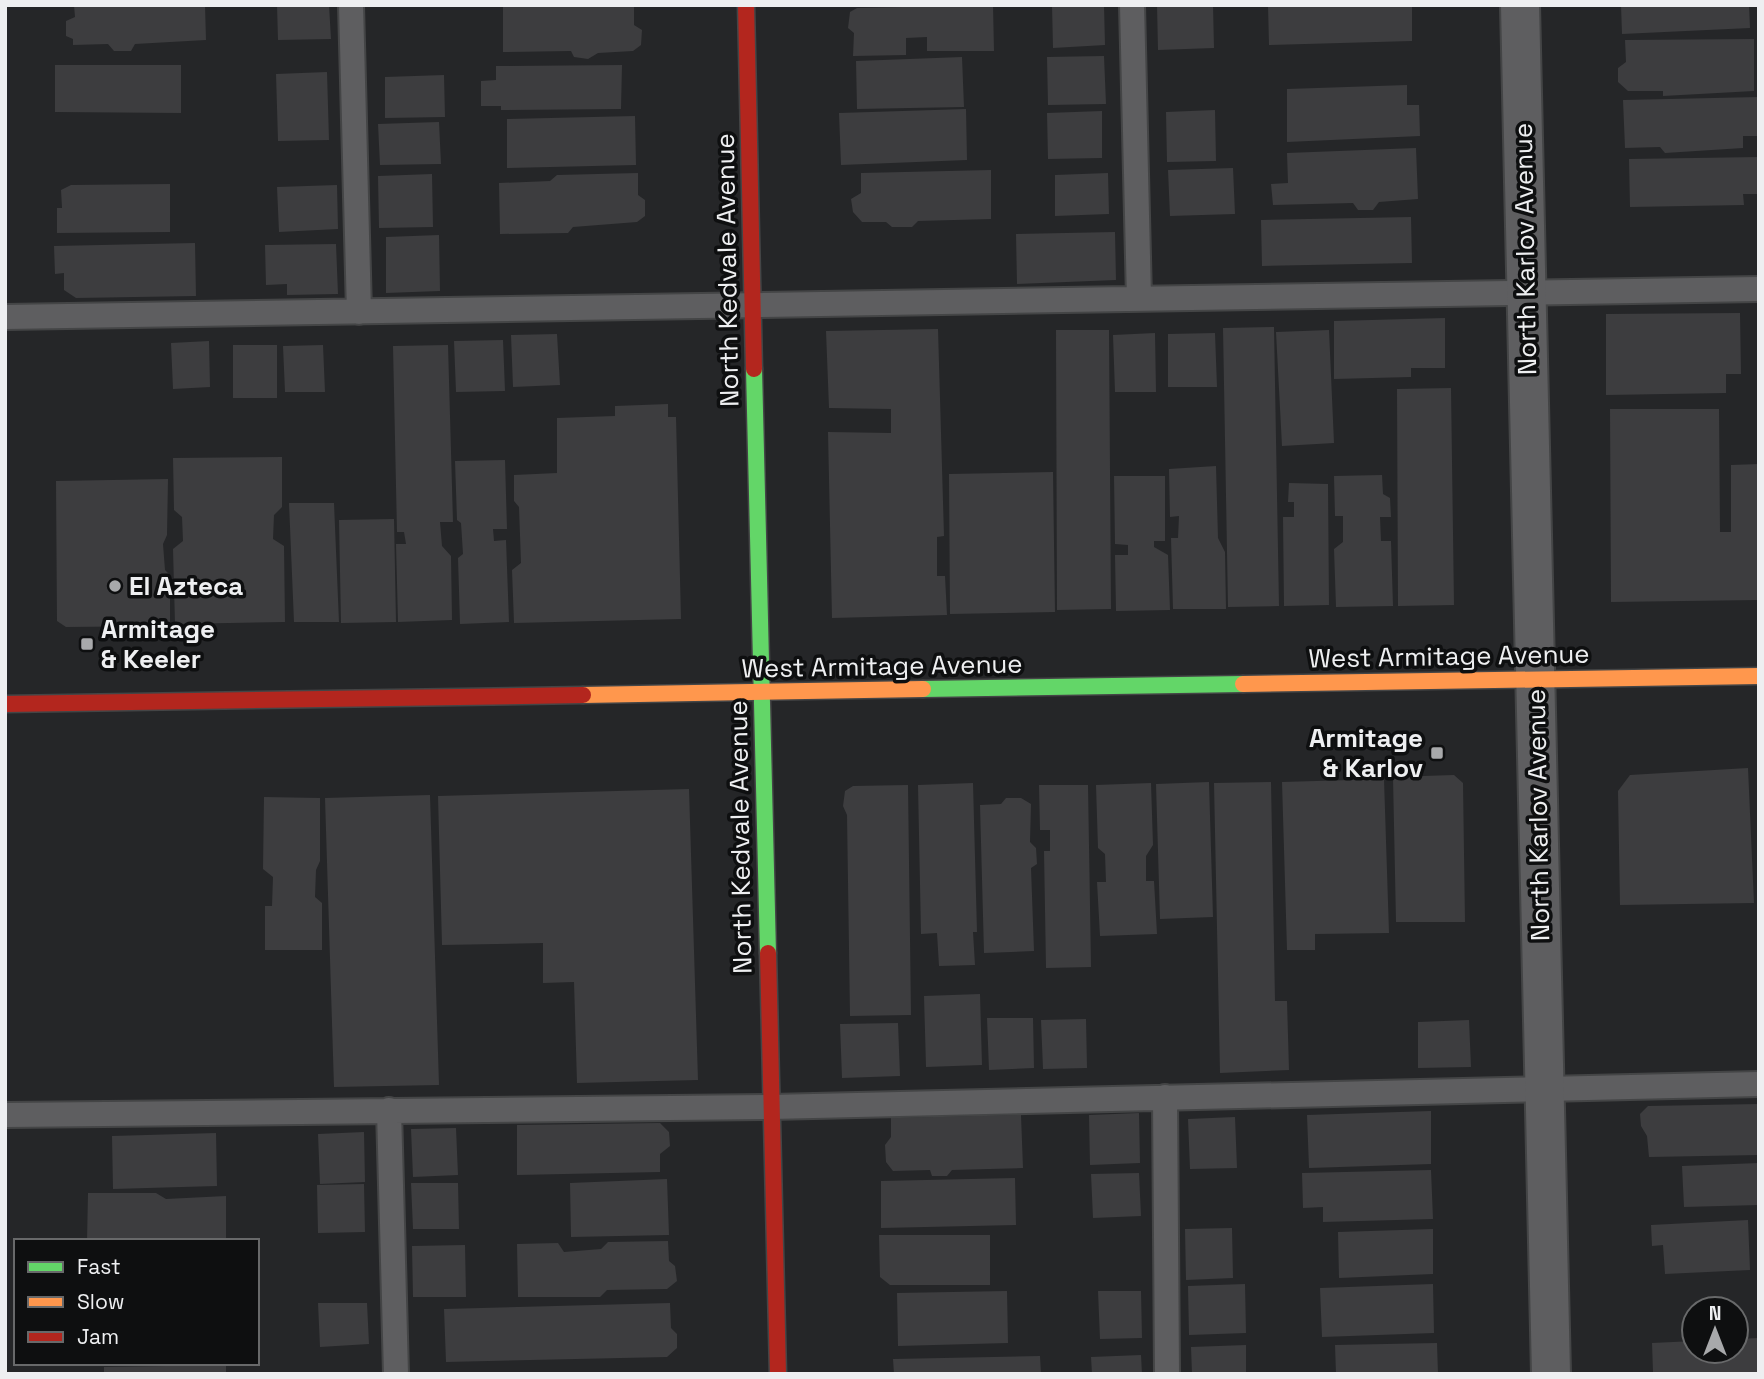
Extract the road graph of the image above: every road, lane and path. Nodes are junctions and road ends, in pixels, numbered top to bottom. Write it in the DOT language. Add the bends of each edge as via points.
graph roads {
  1 [pos="351,5"];
  2 [pos="746,5"];
  3 [pos="1132,5"];
  4 [pos="1520,5"];
  5 [pos="1759,289"];
  6 [pos="1526,293"];
  7 [pos="1139,299"];
  8 [pos="752,306"];
  9 [pos="359,312"];
  10 [pos="5,317"];
  11 [pos="1759,676"];
  12 [pos="1535,679"];
  13 [pos="761,692"];
  14 [pos="5,704"];
  15 [pos="1759,1084"];
  16 [pos="1545,1087"];
  17 [pos="1165,1097"];
  18 [pos="771,1107"];
  19 [pos="389,1110"];
  20 [pos="5,1115"];
  21 [pos="396,1374"];
  22 [pos="778,1374"];
  23 [pos="1167,1374"];
  24 [pos="1551,1374"];
  1 -- 9 [label="lane"];
  2 -- 8 [label="main road, North Kedvale Avenue"];
  3 -- 7 [label="lane"];
  4 -- 6 [label="street, North Karlov Avenue"];
  5 -- 6 [label="lane"];
  6 -- 7 [label="lane"];
  6 -- 12 [label="street, North Karlov Avenue"];
  7 -- 8 [label="lane"];
  8 -- 9 [label="lane"];
  8 -- 13 [label="main road, North Kedvale Avenue"];
  9 -- 10 [label="lane"];
  11 -- 12 [label="main road, West Armitage Avenue"];
  12 -- 13 [label="main road, West Armitage Avenue"];
  12 -- 16 [label="street, North Karlov Avenue"];
  13 -- 14 [label="main road, West Armitage Avenue"];
  13 -- 18 [label="main road, North Kedvale Avenue"];
  15 -- 16 [label="lane"];
  16 -- 17 [label="lane"];
  16 -- 24 [label="street, North Karlov Avenue"];
  17 -- 18 [label="lane"];
  17 -- 23 [label="lane"];
  18 -- 19 [label="lane"];
  18 -- 22 [label="main road, North Kedvale Avenue"];
  19 -- 20 [label="lane"];
  19 -- 21 [label="lane"];
}
